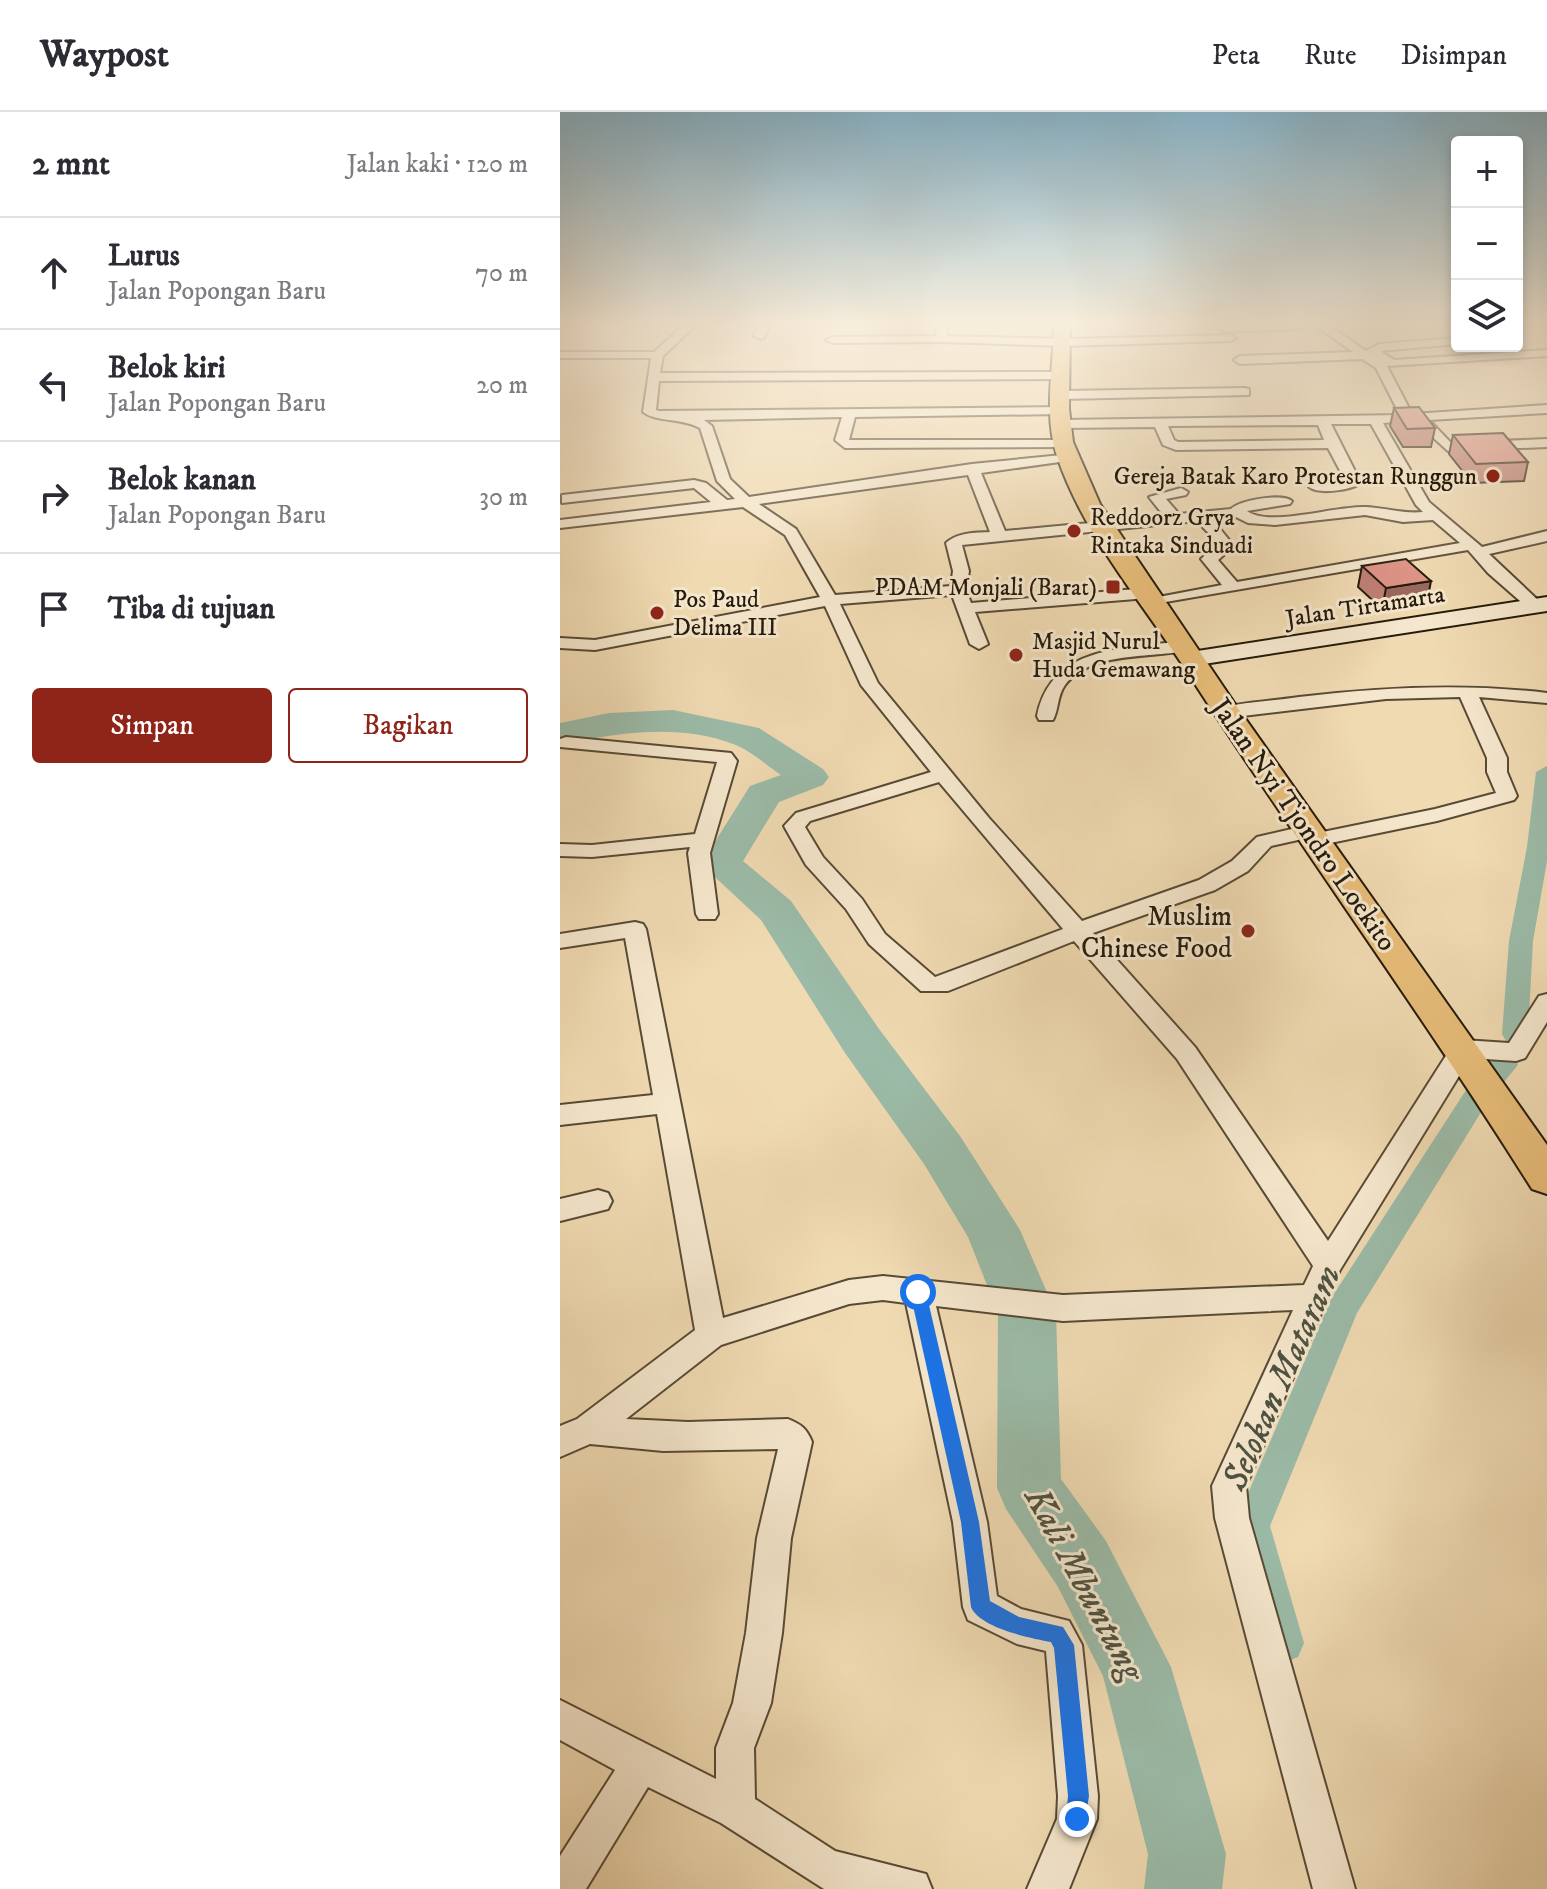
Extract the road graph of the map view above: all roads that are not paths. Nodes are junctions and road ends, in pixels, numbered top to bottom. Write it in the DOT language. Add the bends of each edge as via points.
graph roads {
  1 [pos="650,406"];
  2 [pos="1004,406"];
  3 [pos="1062,406"];
  4 [pos="1085,406"];
  5 [pos="1249,406"];
  6 [pos="1406,406"];
  7 [pos="1118,407"];
  8 [pos="1547,409"];
  9 [pos="850,413"];
  10 [pos="687,416"];
  11 [pos="1062,416"];
  12 [pos="1412,417"];
  13 [pos="1254,420"];
  14 [pos="1323,420"];
  15 [pos="1375,420"];
  16 [pos="1160,422"];
  17 [pos="1123,423"];
  18 [pos="1547,443"];
  19 [pos="1332,444"];
  20 [pos="972,468"];
  21 [pos="1316,487"];
  22 [pos="1181,492"];
  23 [pos="562,499"];
  24 [pos="1285,501"];
  25 [pos="746,502"];
  26 [pos="723,504"];
  27 [pos="1239,512"];
  28 [pos="1200,516"];
  29 [pos="1434,516"];
  30 [pos="1175,519"];
  31 [pos="560,524"];
  32 [pos="1103,526"];
  33 [pos="999,535"];
  34 [pos="1547,536"];
  35 [pos="1476,548"];
  36 [pos="1233,588"];
  37 [pos="958,590"];
  38 [pos="1151,597"];
  39 [pos="830,600"];
  40 [pos="1541,605"];
  41 [pos="966,608"];
  42 [pos="979,644"];
  43 [pos="564,646"];
  44 [pos="1187,653"];
  45 [pos="1467,691"];
  46 [pos="1544,698"];
  47 [pos="1226,712"];
  48 [pos="1046,716"];
  49 [pos="563,739"];
  50 [pos="943,775"];
  51 [pos="1312,835"];
  52 [pos="705,839"];
  53 [pos="560,850"];
  54 [pos="707,914"];
  55 [pos="1078,931"];
  56 [pos="560,941"];
  57 [pos="1547,1002"];
  58 [pos="1466,1055"];
  59 [pos="668,1103"];
  60 [pos="560,1115"];
  61 [pos="1547,1178"];
  62 [pos="598,1201"];
  63 [pos="560,1210"];
  64 [pos="1328,1265"];
  65 [pos="918,1292"];
  66 [pos="1314,1297"];
  67 [pos="711,1335"];
  68 [pos="574,1435"];
  69 [pos="560,1719"];
  70 [pos="641,1763"];
  71 [pos="735,1809"];
  72 [pos="820,1880"];
  73 [pos="563,1889"];
  74 [pos="911,1889"];
  75 [pos="1048,1889"];
  76 [pos="1334,1889"];
  1 -- 10 [label="street" via="649,412 657,415"];
  2 -- 11 [label="street"];
  3 -- 11 [label="main road"];
  4 -- 11 [label="street"];
  5 -- 13 [label="street"];
  6 -- 12 [label="street"];
  7 -- 11 [label="street"];
  7 -- 17 [label="street"];
  8 -- 12 [label="street"];
  9 -- 10 [label="street"];
  9 -- 11 [label="street"];
  9 -- 11 [label="street" via="845,444"];
  10 -- 25 [label="street" via="706,426 724,481"];
  11 -- 17 [label="street"];
  11 -- 20 [label="street"];
  11 -- 32 [label="main road, Jalan Nyi Tjondro Loekito"];
  12 -- 15 [label="street"];
  12 -- 18 [label="street" via="1448,447"];
  13 -- 14 [label="street"];
  13 -- 16 [label="street"];
  14 -- 15 [label="street"];
  14 -- 19 [label="street"];
  15 -- 29 [label="street"];
  16 -- 17 [label="street"];
  16 -- 19 [label="street" via="1168,442 1176,446"];
  19 -- 21 [label="street" via="1354,483"];
  20 -- 25 [label="street"];
  20 -- 33 [label="street"];
  22 -- 30 [label="street" via="1156,497"];
  23 -- 26 [label="street" via="694,484"];
  24 -- 27 [label="street" via="1245,505"];
  25 -- 26 [label="street"];
  25 -- 39 [label="street" via="791,532"];
  26 -- 31 [label="street"];
  27 -- 28 [label="street"];
  27 -- 29 [label="street" via="1248,519 1275,521 1365,511 1403,518"];
  28 -- 30 [label="street"];
  28 -- 36 [label="street" via="1225,542 1209,559"];
  29 -- 35 [label="street"];
  30 -- 32 [label="street"];
  32 -- 33 [label="street"];
  32 -- 38 [label="main road, Jalan Nyi Tjondro Loekito"];
  33 -- 37 [label="street" via="954,543 961,571"];
  34 -- 35 [label="street"];
  35 -- 36 [label="street"];
  35 -- 40 [label="street" via="1494,570"];
  36 -- 38 [label="street"];
  37 -- 39 [label="street"];
  37 -- 41 [label="street"];
  38 -- 41 [label="street"];
  38 -- 44 [label="main road, Jalan Nyi Tjondro Loekito"];
  39 -- 43 [label="street" via="595,645"];
  39 -- 50 [label="street" via="870,685"];
  40 -- 44 [label="street, Jalan Tirtamarta"];
  41 -- 42 [label="street"];
  44 -- 47 [label="main road, Jalan Nyi Tjondro Loekito"];
  44 -- 48 [label="street" via="1074,666 1058,678 1046,698"];
  45 -- 46 [label="street"];
  45 -- 47 [label="street"];
  45 -- 51 [label="street" via="1497,758 1507,796 1437,815"];
  47 -- 51 [label="main road, Jalan Nyi Tjondro Loekito"];
  49 -- 52 [label="street" via="724,757"];
  50 -- 55 [label="street"];
  50 -- 55 [label="street" via="803,817 794,826 814,860 877,939 929,985"];
  51 -- 55 [label="street" via="1264,841 1240,866 1207,885"];
  51 -- 58 [label="main road, Jalan Nyi Tjondro Loekito"];
  52 -- 53 [label="street"];
  52 -- 54 [label="street" via="699,861"];
  55 -- 64 [label="street" via="1186,1053"];
  56 -- 59 [label="street" via="635,929"];
  57 -- 58 [label="street" via="1516,1052"];
  58 -- 61 [label="main road, Jalan Nyi Tjondro Loekito"];
  58 -- 64 [label="street"];
  59 -- 60 [label="street"];
  59 -- 67 [label="street"];
  62 -- 63 [label="street"];
  64 -- 66 [label="street"];
  65 -- 66 [label="street" via="1063,1308"];
  65 -- 67 [label="street" via="849,1292"];
  65 -- 75 [label="street" via="970,1522 981,1607 1017,1626 1056,1634 1064,1645 1077,1819"];
  66 -- 76 [label="street" via="1229,1486 1232,1518"];
  67 -- 68 [label="street"];
  68 -- 71 [label="street" via="788,1434 796,1442 774,1538 752,1703 735,1748"];
  69 -- 70 [label="street"];
  70 -- 71 [label="street"];
  70 -- 73 [label="street"];
  71 -- 72 [label="street"];
  72 -- 74 [label="street"];
}
